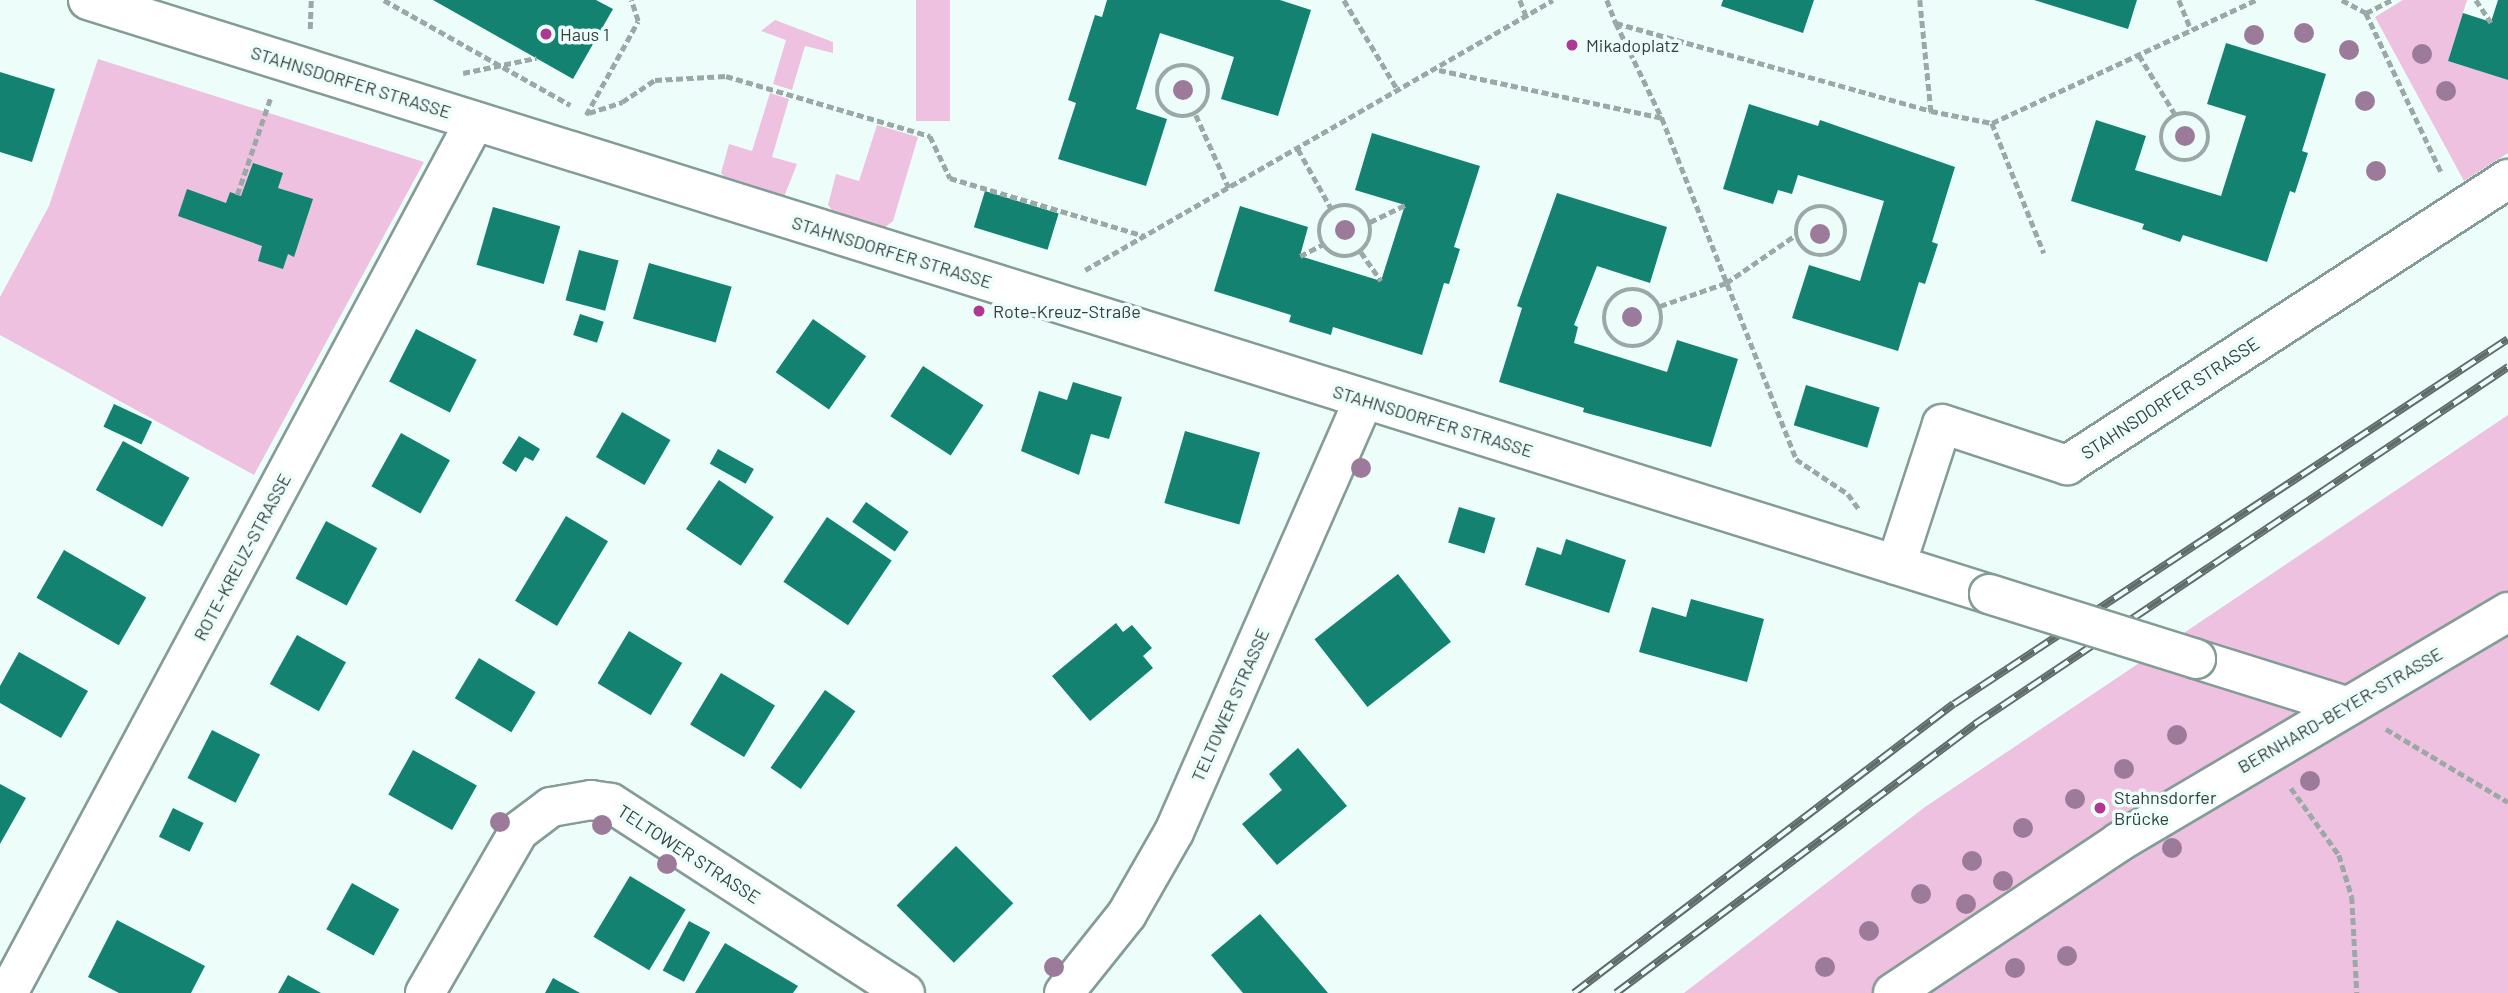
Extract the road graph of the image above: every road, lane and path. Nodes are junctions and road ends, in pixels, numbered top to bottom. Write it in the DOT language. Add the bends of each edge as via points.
graph roads {
  1 [pos="88,0"];
  2 [pos="311,0"];
  3 [pos="384,0"];
  4 [pos="631,0"];
  5 [pos="1344,0"];
  6 [pos="1520,0"];
  7 [pos="1553,0"];
  8 [pos="1607,0"];
  9 [pos="1920,0"];
  10 [pos="2179,0"];
  11 [pos="2256,0"];
  12 [pos="2342,0"];
  13 [pos="2392,0"];
  14 [pos="2476,0"];
  15 [pos="158,10"];
  16 [pos="2366,13"];
  17 [pos="313,14"];
  18 [pos="1527,16"];
  19 [pos="2491,22"];
  20 [pos="1616,23"];
  21 [pos="2191,30"];
  22 [pos="2139,55"];
  23 [pos="536,58"];
  24 [pos="1438,70"];
  25 [pos="449,75"];
  26 [pos="1399,92"];
  27 [pos="1931,111"];
  28 [pos="266,112"];
  29 [pos="2175,114"];
  30 [pos="586,115"];
  31 [pos="1196,115"];
  32 [pos="1662,118"];
  33 [pos="475,121"];
  34 [pos="1992,123"];
  35 [pos="566,149"];
  36 [pos="1298,149"];
  37 [pos="2508,178"];
  38 [pos="1229,188"];
  39 [pos="237,195"];
  40 [pos="1405,205"];
  41 [pos="1331,208"];
  42 [pos="2459,210"];
  43 [pos="1370,222"];
  44 [pos="1797,234"];
  45 [pos="1144,236"];
  46 [pos="1322,245"];
  47 [pos="1361,252"];
  48 [pos="2044,253"];
  49 [pos="1300,256"];
  50 [pos="1381,281"];
  51 [pos="1726,283"];
  52 [pos="1065,306"];
  53 [pos="1660,306"];
  54 [pos="1364,399"];
  55 [pos="1862,514"];
  56 [pos="1896,565"];
  57 [pos="2508,612"];
  58 [pos="2346,706"];
  59 [pos="2266,753"];
  60 [pos="2508,802"];
  61 [pos="8,993"];
  62 [pos="425,993"];
  63 [pos="905,993"];
  64 [pos="1064,993"];
  65 [pos="1893,993"];
  66 [pos="2357,993"];
  1 -- 15 [label="street, STAHNSDORFER STRASSE"];
  2 -- 17 [label="path"];
  3 -- 30 [label="path"];
  4 -- 30 [label="path" via="638,21"];
  5 -- 26 [label="path"];
  6 -- 18 [label="path"];
  7 -- 18 [label="path"];
  8 -- 20 [label="path"];
  9 -- 27 [label="path"];
  10 -- 21 [label="path"];
  11 -- 21 [label="path"];
  12 -- 16 [label="path"];
  13 -- 16 [label="path"];
  14 -- 19 [label="path"];
  15 -- 33 [label="street, STAHNSDORFER STRASSE"];
  16 -- 42 [label="path"];
  18 -- 24 [label="path"];
  20 -- 27 [label="path"];
  20 -- 32 [label="path"];
  21 -- 22 [label="path"];
  22 -- 29 [label="path"];
  22 -- 34 [label="path"];
  23 -- 25 [label="path"];
  24 -- 26 [label="path"];
  24 -- 32 [label="path"];
  26 -- 36 [label="path"];
  27 -- 34 [label="path"];
  28 -- 39 [label="path"];
  29 -- 29 [label="path" via="2198,117 2208,129 2205,152 2191,161 2175,159 2161,141 2163,125"];
  30 -- 35 [label="path"];
  30 -- 45 [label="path" via="622,102 656,80 726,76 930,136 950,178"];
  31 -- 31 [label="path" via="1210,94 1206,77 1184,65 1168,70 1158,85 1159,102 1170,114"];
  31 -- 38 [label="path"];
  32 -- 51 [label="path"];
  33 -- 35 [label="street, STAHNSDORFER STRASSE"];
  33 -- 61 [label="street, ROTE-KREUZ-STRASSE"];
  34 -- 48 [label="path"];
  35 -- 52 [label="street, STAHNSDORFER STRASSE"];
  36 -- 38 [label="path"];
  36 -- 41 [label="path"];
  37 -- 42 [label="street, STAHNSDORFER STRASSE"];
  38 -- 45 [label="path"];
  40 -- 43 [label="path"];
  41 -- 43 [label="path" via="1358,207"];
  41 -- 46 [label="path" via="1318,229"];
  42 -- 56 [label="street, STAHNSDORFER STRASSE" via="2067,465 1942,424"];
  43 -- 47 [label="path" via="1370,238"];
  44 -- 44 [label="path" via="1804,248 1827,255 1845,239 1845,223 1836,210 1820,205 1800,218"];
  44 -- 51 [label="path"];
  45 -- 52 [label="path" via="1076,275"];
  46 -- 47 [label="path" via="1345,257"];
  46 -- 49 [label="path"];
  47 -- 50 [label="path"];
  51 -- 53 [label="path"];
  51 -- 55 [label="path" via="1796,459 1848,494"];
  52 -- 54 [label="street, STAHNSDORFER STRASSE"];
  53 -- 53 [label="path" via="1646,293 1628,290 1607,307 1606,326 1616,342 1643,345 1658,334"];
  54 -- 56 [label="street, STAHNSDORFER STRASSE"];
  54 -- 64 [label="street, TELTOWER STRASSE" via="1174,832 1127,914"];
  56 -- 58 [label="street, STAHNSDORFER STRASSE, bridge"];
  57 -- 58 [label="street, BERNHARD-BEYER-STRASSE"];
  58 -- 59 [label="street, BERNHARD-BEYER-STRASSE"];
  58 -- 60 [label="path"];
  59 -- 65 [label="street, BERNHARD-BEYER-STRASSE" via="2119,842"];
  59 -- 66 [label="path" via="2339,855 2352,897"];
  62 -- 63 [label="street, TELTOWER STRASSE" via="519,831 551,807 591,800 611,803"];
}
